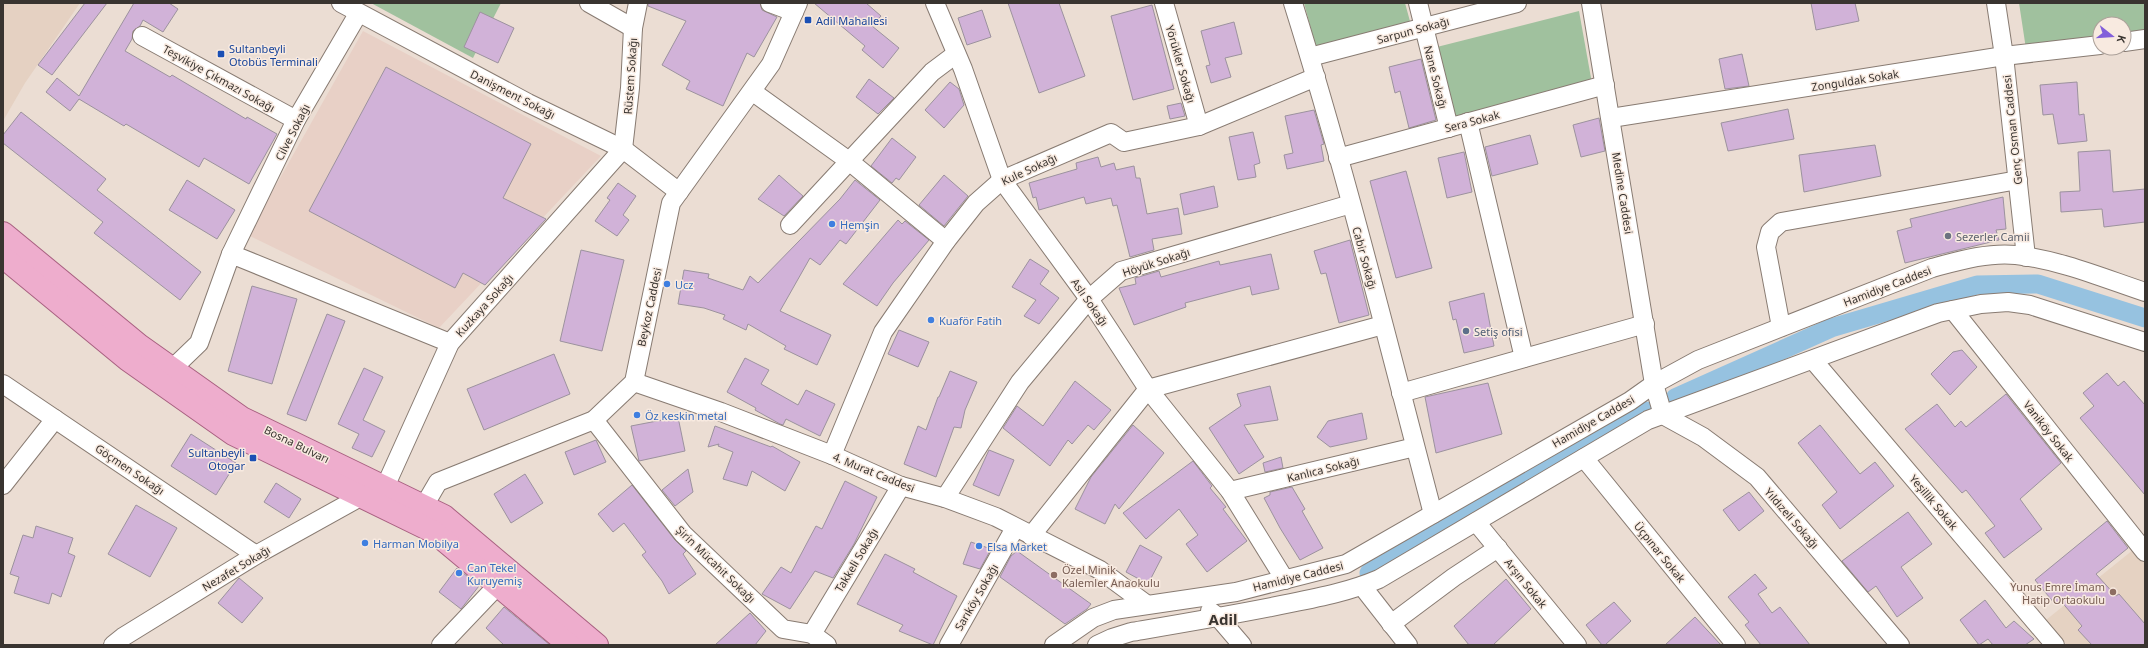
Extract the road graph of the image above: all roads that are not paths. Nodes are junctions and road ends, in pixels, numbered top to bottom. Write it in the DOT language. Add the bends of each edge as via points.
graph roads {
  1 [pos="341,3"];
  2 [pos="589,3"];
  3 [pos="638,3"];
  4 [pos="770,3"];
  5 [pos="935,3"];
  6 [pos="1164,3"];
  7 [pos="1293,3"];
  8 [pos="1418,3"];
  9 [pos="1517,3"];
  10 [pos="1591,3"];
  11 [pos="1996,3"];
  12 [pos="796,7"];
  13 [pos="358,14"];
  14 [pos="1424,27"];
  15 [pos="633,28"];
  16 [pos="142,36"];
  17 [pos="2145,39"];
  18 [pos="2132,41"];
  19 [pos="2092,46"];
  20 [pos="956,54"];
  21 [pos="2004,56"];
  22 [pos="1310,57"];
  23 [pos="1316,77"];
  24 [pos="1605,85"];
  25 [pos="753,92"];
  26 [pos="1611,118"];
  27 [pos="296,120"];
  28 [pos="1468,122"];
  29 [pos="1199,126"];
  30 [pos="1449,128"];
  31 [pos="623,149"];
  32 [pos="1338,158"];
  33 [pos="849,161"];
  34 [pos="1002,180"];
  35 [pos="2018,180"];
  36 [pos="679,192"];
  37 [pos="1351,204"];
  38 [pos="790,225"];
  39 [pos="3,233"];
  40 [pos="946,241"];
  41 [pos="232,254"];
  42 [pos="3,257"];
  43 [pos="2026,257"];
  44 [pos="2145,292"];
  45 [pos="1089,299"];
  46 [pos="1953,310"];
  47 [pos="1645,324"];
  48 [pos="1383,325"];
  49 [pos="1781,328"];
  50 [pos="2145,342"];
  51 [pos="450,343"];
  52 [pos="1524,358"];
  53 [pos="1813,360"];
  54 [pos="172,369"];
  55 [pos="634,382"];
  56 [pos="3,384"];
  57 [pos="1654,384"];
  58 [pos="1148,389"];
  59 [pos="1401,393"];
  60 [pos="1663,415"];
  61 [pos="55,419"];
  62 [pos="594,420"];
  63 [pos="1416,447"];
  64 [pos="832,455"];
  65 [pos="1584,458"];
  66 [pos="3,485"];
  67 [pos="901,486"];
  68 [pos="385,487"];
  69 [pos="1230,491"];
  70 [pos="362,496"];
  71 [pos="945,498"];
  72 [pos="419,514"];
  73 [pos="1433,514"];
  74 [pos="1476,522"];
  75 [pos="1023,532"];
  76 [pos="1498,548"];
  77 [pos="2145,552"];
  78 [pos="256,555"];
  79 [pos="1285,580"];
  80 [pos="498,585"];
  81 [pos="1362,586"];
  82 [pos="1190,598"];
  83 [pos="1146,604"];
  84 [pos="1218,617"];
  85 [pos="1391,624"];
  86 [pos="812,634"];
  87 [pos="113,645"];
  88 [pos="441,645"];
  89 [pos="569,645"];
  90 [pos="597,645"];
  91 [pos="827,645"];
  92 [pos="949,645"];
  93 [pos="1054,645"];
  94 [pos="1097,645"];
  95 [pos="1242,645"];
  96 [pos="1408,645"];
  97 [pos="1577,645"];
  98 [pos="1736,645"];
  99 [pos="1900,645"];
  100 [pos="2055,645"];
  1 -- 13 [label="street, Danişment Sokağı"];
  2 -- 15 [label="street"];
  3 -- 15 [label="street, Rüstem Sokağı"];
  4 -- 12 [label="street"];
  5 -- 20 [label="street, Aslı Sokağı"];
  6 -- 29 [label="street, Yörükler Sokağı"];
  7 -- 22 [label="street, Cabir Sokağı"];
  8 -- 14 [label="street, Nane Sokağı"];
  9 -- 14 [label="street, Sarpun Sokağı"];
  10 -- 24 [label="street, Medine Caddesi"];
  11 -- 21 [label="street, Genç Osman Caddesi"];
  12 -- 25 [label="street, Beykoz Caddesi" via="771,64"];
  13 -- 27 [label="street, Cilve Sokağı"];
  13 -- 31 [label="street, Danişment Sokağı" via="528,103"];
  14 -- 22 [label="street, Sarpun Sokağı"];
  14 -- 30 [label="street, Nane Sokağı"];
  15 -- 31 [label="street, Rüstem Sokağı"];
  16 -- 27 [label="street, Teşvikiye Çıkmazı Sokağı"];
  17 -- 18 [label="street"];
  19 -- 21 [label="street, Zonguldak Sokak"];
  20 -- 33 [label="street" via="932,72"];
  20 -- 34 [label="street, Aslı Sokağı" via="964,69"];
  21 -- 26 [label="street, Zonguldak Sokak"];
  21 -- 35 [label="street, Genç Osman Caddesi"];
  22 -- 23 [label="street, Cabir Sokağı"];
  23 -- 29 [label="street, Kule Sokağı"];
  23 -- 32 [label="street, Cabir Sokağı"];
  24 -- 26 [label="street, Medine Caddesi"];
  24 -- 28 [label="street, Sera Sokak"];
  25 -- 33 [label="street"];
  25 -- 36 [label="street, Beykoz Caddesi"];
  26 -- 47 [label="street, Medine Caddesi"];
  27 -- 41 [label="street, Cilve Sokağı"];
  28 -- 30 [label="street, Sera Sokak"];
  28 -- 52 [label="street"];
  29 -- 34 [label="street, Kule Sokağı" via="1124,142 1110,133"];
  30 -- 32 [label="street, Sera Sokak"];
  31 -- 36 [label="street, Danişment Sokağı"];
  31 -- 51 [label="street, Kuzkaya Sokağı"];
  32 -- 37 [label="street, Cabir Sokağı"];
  33 -- 38 [label="street"];
  33 -- 40 [label="street"];
  34 -- 40 [label="street, Kule Sokağı" via="976,203"];
  34 -- 45 [label="street, Aslı Sokağı"];
  35 -- 43 [label="street, Genç Osman Caddesi"];
  35 -- 49 [label="street" via="1781,222 1770,232 1766,247"];
  36 -- 55 [label="street, Beykoz Caddesi" via="671,203"];
  37 -- 45 [label="street, Höyük Sokağı" via="1121,271"];
  37 -- 48 [label="street, Cabir Sokağı"];
  39 -- 54 [label="main road, Bosna Bulvarı"];
  40 -- 64 [label="street, Kule Sokağı" via="883,332"];
  41 -- 51 [label="street"];
  41 -- 54 [label="street, Cilve Sokağı" via="199,343"];
  42 -- 70 [label="main road, Bosna Bulvarı" via="128,360 233,434"];
  43 -- 44 [label="street, Hamidiye Caddesi" via="2044,260"];
  43 -- 49 [label="street, Hamidiye Caddesi" via="1989,256 1956,261 1932,268"];
  45 -- 58 [label="street, Aslı Sokağı"];
  45 -- 71 [label="street, Höyük Sokağı" via="1020,382"];
  46 -- 50 [label="street" via="2008,302 2030,305"];
  46 -- 53 [label="street" via="1938,313"];
  46 -- 77 [label="street, Vaniköy Sokak"];
  47 -- 52 [label="street"];
  47 -- 57 [label="street, Medine Caddesi"];
  48 -- 58 [label="street"];
  48 -- 59 [label="street, Cabir Sokağı"];
  49 -- 57 [label="street, Hamidiye Caddesi" via="1698,360"];
  51 -- 68 [label="street, Kuzkaya Sokağı"];
  52 -- 59 [label="street"];
  53 -- 60 [label="street"];
  53 -- 100 [label="street, Yeşillik Sokak"];
  54 -- 68 [label="main road, Bosna Bulvarı" via="242,418"];
  55 -- 62 [label="street"];
  55 -- 64 [label="street, 4. Murat Caddesi" via="722,412"];
  56 -- 61 [label="street, Göçmen Sokağı"];
  57 -- 60 [label="street, Medine Caddesi"];
  57 -- 73 [label="street, Hamidiye Caddesi" via="1630,401"];
  58 -- 69 [label="street, Aslı Sokağı"];
  58 -- 75 [label="street, Sarıköy Sokağı"];
  59 -- 63 [label="street, Cabir Sokağı"];
  60 -- 65 [label="street" via="1648,420"];
  60 -- 99 [label="street, Yıldızeli Sokağı" via="1703,437 1757,477"];
  61 -- 66 [label="street"];
  61 -- 78 [label="street, Göçmen Sokağı"];
  62 -- 72 [label="street" via="438,482"];
  62 -- 86 [label="street, Şirin Mücahit Sokağı" via="683,534 783,629"];
  63 -- 69 [label="street, Kanlıca Sokağı"];
  63 -- 73 [label="street, Cabir Sokağı"];
  64 -- 67 [label="street, 4. Murat Caddesi"];
  65 -- 74 [label="street"];
  65 -- 98 [label="street, Üçpınar Sokak"];
  67 -- 71 [label="street, 4. Murat Caddesi"];
  67 -- 86 [label="street, Takkeli Sokağı"];
  68 -- 72 [label="main road, Bosna Bulvarı"];
  69 -- 79 [label="street, Aslı Sokağı"];
  70 -- 72 [label="main road, Bosna Bulvarı"];
  70 -- 78 [label="street, Nezafet Sokağı"];
  71 -- 75 [label="street, 4. Murat Caddesi" via="996,517"];
  72 -- 80 [label="main road, Bosna Bulvarı" via="434,532"];
  72 -- 90 [label="main road, Bosna Bulvarı" via="444,516"];
  73 -- 79 [label="street, Hamidiye Caddesi" via="1366,555 1346,564"];
  74 -- 76 [label="street, Arşın Sokak"];
  74 -- 81 [label="street" via="1379,579"];
  75 -- 83 [label="street, 4. Murat Caddesi" via="1100,570"];
  75 -- 92 [label="street, Sarıköy Sokağı"];
  76 -- 85 [label="street"];
  76 -- 97 [label="street, Arşın Sokak"];
  78 -- 87 [label="street, Nezafet Sokağı"];
  79 -- 82 [label="street, Hamidiye Caddesi" via="1236,592"];
  80 -- 88 [label="street"];
  80 -- 89 [label="main road, Bosna Bulvarı"];
  81 -- 84 [label="street" via="1346,592"];
  81 -- 85 [label="street"];
  82 -- 83 [label="street, Hamidiye Caddesi"];
  82 -- 84 [label="street"];
  83 -- 93 [label="street, Hamidiye Caddesi" via="1114,610 1093,618"];
  84 -- 94 [label="street" via="1131,632"];
  84 -- 95 [label="street"];
  85 -- 96 [label="street"];
  86 -- 91 [label="street, Şirin Mücahit Sokağı"];
}
